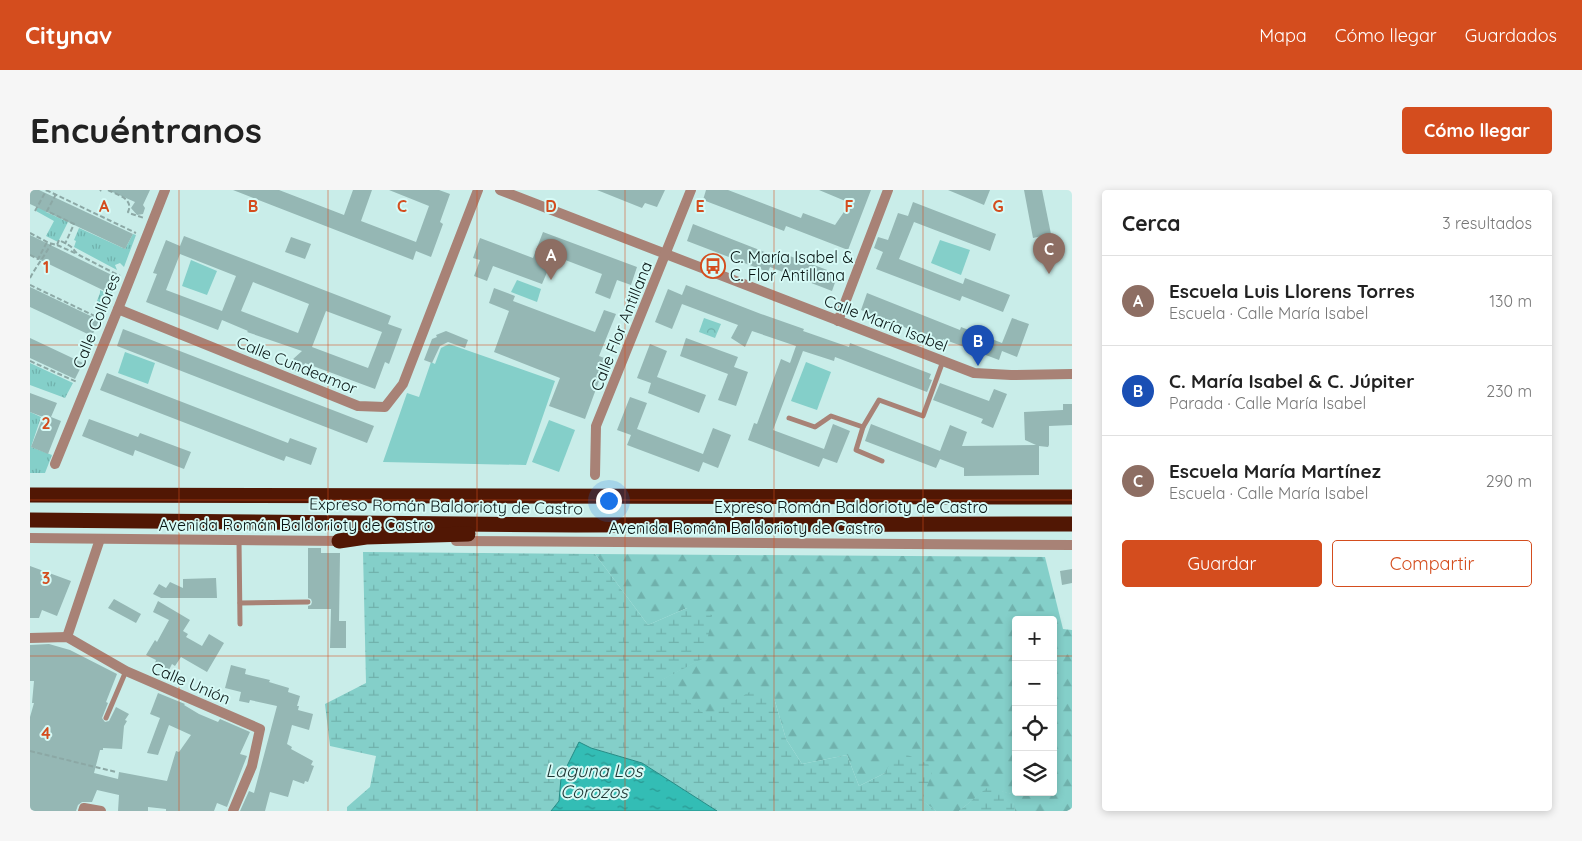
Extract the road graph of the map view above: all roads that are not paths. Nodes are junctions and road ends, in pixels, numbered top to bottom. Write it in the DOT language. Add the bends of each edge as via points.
graph roads {
  1 [pos="164,190"];
  2 [pos="478,190"];
  3 [pos="500,190"];
  4 [pos="690,190"];
  5 [pos="888,190"];
  6 [pos="666,254"];
  7 [pos="118,308"];
  8 [pos="838,321"];
  9 [pos="943,361"];
  10 [pos="1072,374"];
  11 [pos="789,418"];
  12 [pos="863,427"];
  13 [pos="882,460"];
  14 [pos="55,464"];
  15 [pos="595,476"];
  16 [pos="30,494"];
  17 [pos="1072,497"];
  18 [pos="30,520"];
  19 [pos="1072,524"];
  20 [pos="576,525"];
  21 [pos="30,538"];
  22 [pos="100,539"];
  23 [pos="239,540"];
  24 [pos="339,540"];
  25 [pos="1072,545"];
  26 [pos="308,602"];
  27 [pos="240,603"];
  28 [pos="240,624"];
  29 [pos="67,637"];
  30 [pos="30,638"];
  31 [pos="126,671"];
  32 [pos="106,718"];
  33 [pos="84,810"];
  34 [pos="100,811"];
  35 [pos="233,811"];
  1 -- 7 [label="street, Calle Collores"];
  2 -- 7 [label="street, Calle Cundeamor" via="403,384 385,407 358,406"];
  3 -- 6 [label="street, Calle María Isabel"];
  4 -- 6 [label="street, Calle Flor Antillana"];
  5 -- 8 [label="street"];
  6 -- 8 [label="street, Calle María Isabel"];
  6 -- 15 [label="street, Calle Flor Antillana" via="596,426"];
  7 -- 14 [label="street, Calle Collores"];
  8 -- 9 [label="street, Calle María Isabel"];
  9 -- 10 [label="street, Calle María Isabel" via="974,373"];
  9 -- 12 [label="lane" via="923,416 879,400"];
  11 -- 12 [label="lane" via="816,427 831,416"];
  12 -- 13 [label="lane" via="856,450"];
  16 -- 17 [label="highway, Expreso Román Baldorioty de Castro"];
  18 -- 20 [label="highway, Expreso Román Baldorioty de Castro"];
  19 -- 20 [label="highway, Expreso Román Baldorioty de Castro"];
  20 -- 24 [label="highway" via="513,532"];
  21 -- 22 [label="street, Avenida Román Baldorioty de Castro"];
  22 -- 23 [label="street, Avenida Román Baldorioty de Castro"];
  22 -- 29 [label="street"];
  23 -- 24 [label="street, Avenida Román Baldorioty de Castro"];
  23 -- 27 [label="lane"];
  24 -- 25 [label="street, Avenida Román Baldorioty de Castro"];
  26 -- 27 [label="lane"];
  27 -- 28 [label="lane"];
  29 -- 30 [label="street"];
  29 -- 31 [label="street, Calle Unión"];
  31 -- 32 [label="lane"];
  31 -- 35 [label="street, Calle Unión" via="260,729 252,766"];
  33 -- 34 [label="street"];
}
